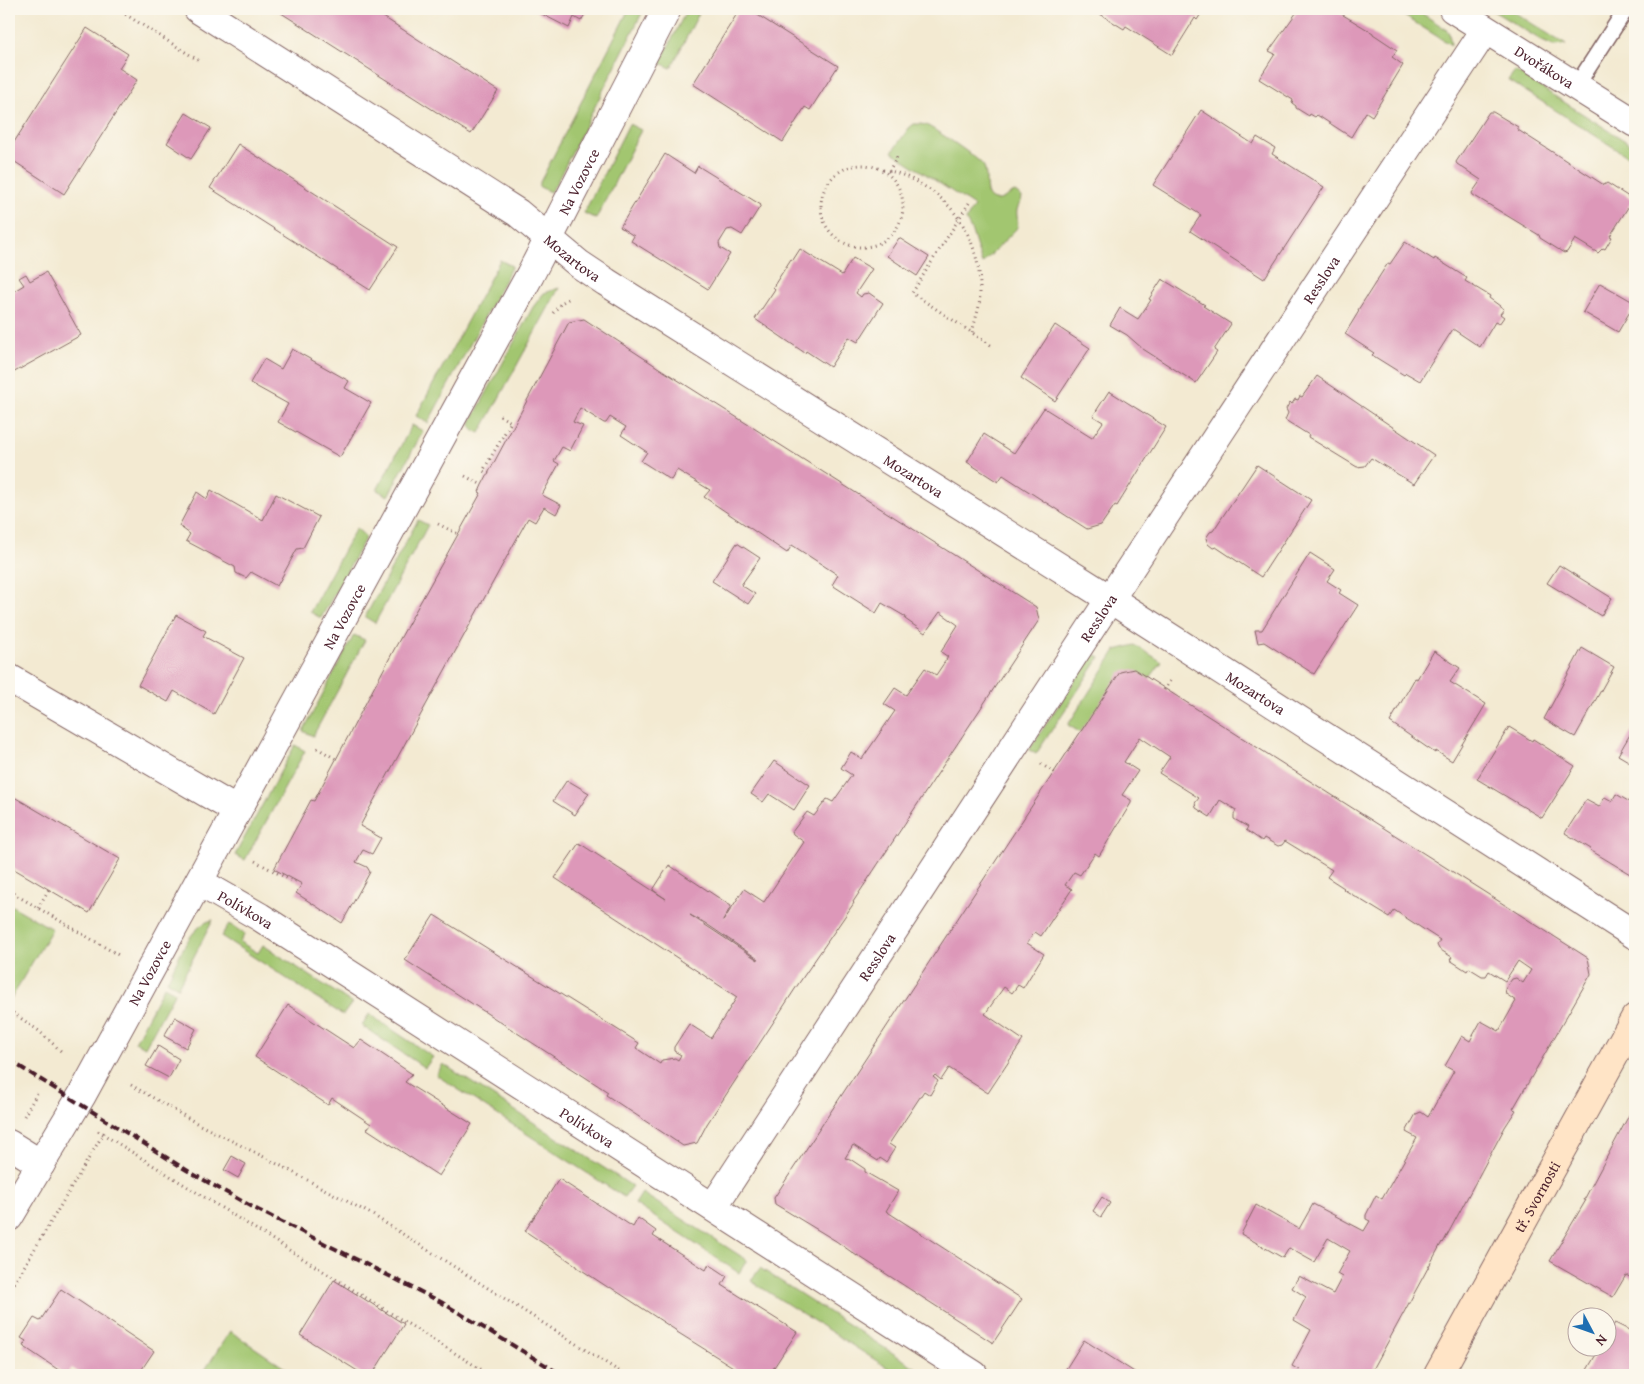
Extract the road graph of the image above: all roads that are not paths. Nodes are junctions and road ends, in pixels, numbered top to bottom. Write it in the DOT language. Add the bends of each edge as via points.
graph roads {
  1 [pos="198,9"];
  2 [pos="667,9"];
  3 [pos="1453,9"];
  4 [pos="1626,9"];
  5 [pos="1485,30"];
  6 [pos="1577,85"];
  7 [pos="1635,123"];
  8 [pos="549,239"];
  9 [pos="1110,598"];
  10 [pos="9,678"];
  11 [pos="242,800"];
  12 [pos="199,882"];
  13 [pos="1635,935"];
  14 [pos="1635,1018"];
  15 [pos="15,1134"];
  16 [pos="41,1164"];
  17 [pos="713,1207"];
  18 [pos="9,1217"];
  19 [pos="974,1375"];
  20 [pos="1438,1375"];
  1 -- 8 [label="street, Mozartova" via="518,213"];
  2 -- 8 [label="street, Na Vozovce"];
  3 -- 5 [label="street, Dvořákova"];
  4 -- 6 [label="lane"];
  5 -- 6 [label="street, Dvořákova"];
  5 -- 9 [label="street, Resslova"];
  6 -- 7 [label="street, Dvořákova"];
  8 -- 9 [label="street, Mozartova" via="606,282"];
  8 -- 11 [label="street, Na Vozovce"];
  9 -- 13 [label="street, Mozartova"];
  9 -- 17 [label="street, Resslova"];
  10 -- 11 [label="street"];
  11 -- 12 [label="street, Na Vozovce"];
  12 -- 16 [label="street, Na Vozovce"];
  12 -- 17 [label="street, Polívkova" via="260,917"];
  14 -- 20 [label="street, tř. Svornosti"];
  15 -- 16 [label="street"];
  16 -- 18 [label="street, Na Vozovce"];
  17 -- 19 [label="street, Polívkova"];
}
